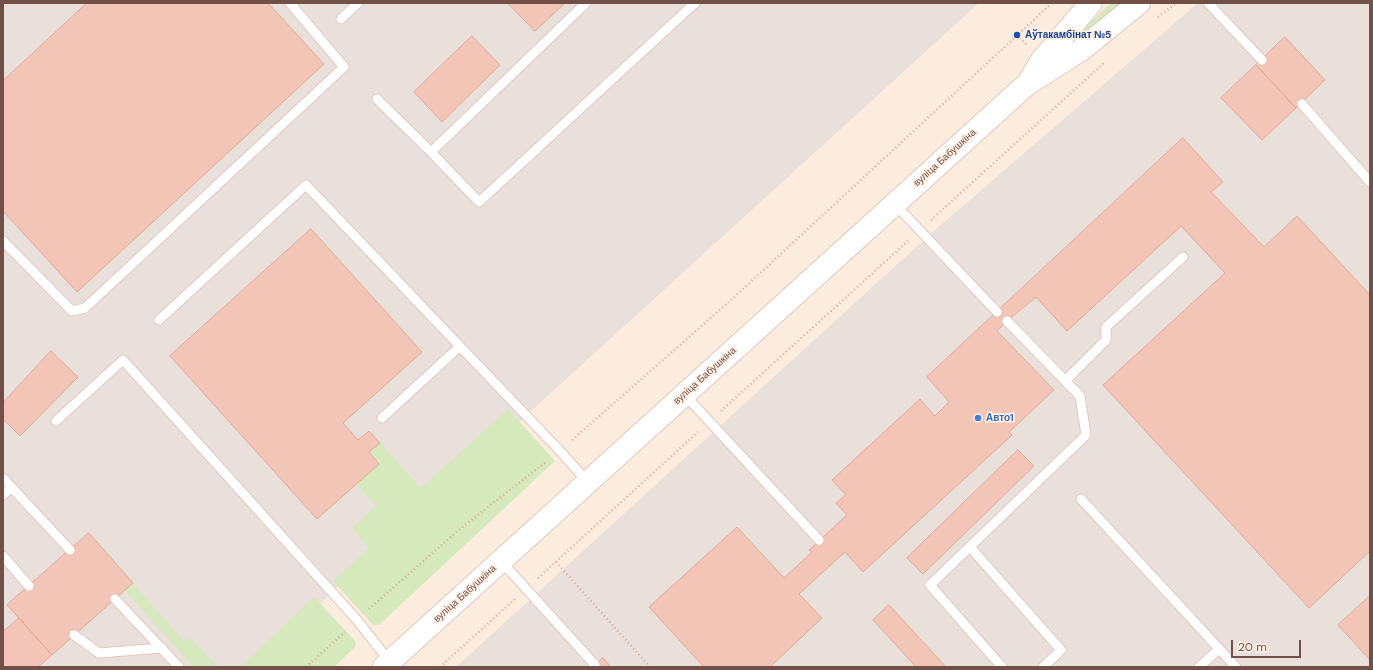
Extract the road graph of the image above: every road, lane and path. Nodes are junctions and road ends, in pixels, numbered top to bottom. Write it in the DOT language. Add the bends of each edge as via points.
graph roads {
  1 [pos="290,3"];
  2 [pos="358,3"];
  3 [pos="586,3"];
  4 [pos="695,3"];
  5 [pos="1052,3"];
  6 [pos="1091,3"];
  7 [pos="1139,3"];
  8 [pos="1176,3"];
  9 [pos="1208,3"];
  10 [pos="1157,18"];
  11 [pos="341,19"];
  12 [pos="1109,59"];
  13 [pos="1262,60"];
  14 [pos="1026,85"];
  15 [pos="377,99"];
  16 [pos="1302,104"];
  17 [pos="431,152"];
  18 [pos="1370,182"];
  19 [pos="894,203"];
  20 [pos="920,230"];
  21 [pos="3,241"];
  22 [pos="1183,257"];
  23 [pos="997,312"];
  24 [pos="159,320"];
  25 [pos="1007,321"];
  26 [pos="459,347"];
  27 [pos="1065,381"];
  28 [pos="684,394"];
  29 [pos="382,418"];
  30 [pos="56,421"];
  31 [pos="710,421"];
  32 [pos="560,451"];
  33 [pos="3,478"];
  34 [pos="588,482"];
  35 [pos="12,487"];
  36 [pos="3,495"];
  37 [pos="1081,499"];
  38 [pos="819,540"];
  39 [pos="970,547"];
  40 [pos="70,550"];
  41 [pos="3,556"];
  42 [pos="501,561"];
  43 [pos="556,562"];
  44 [pos="29,586"];
  45 [pos="525,590"];
  46 [pos="115,599"];
  47 [pos="357,620"];
  48 [pos="74,635"];
  49 [pos="162,648"];
  50 [pos="1219,648"];
  51 [pos="390,665"];
  52 [pos="595,665"];
  53 [pos="178,667"];
  54 [pos="306,667"];
  55 [pos="440,667"];
  56 [pos="650,667"];
  57 [pos="1002,667"];
  58 [pos="1043,667"];
  59 [pos="1199,667"];
  60 [pos="1236,667"];
  1 -- 21 [label="lane" via="344,67 85,308 72,311"];
  2 -- 11 [label="lane"];
  3 -- 17 [label="lane"];
  4 -- 17 [label="lane" via="479,202"];
  5 -- 32 [label="path" via="730,301"];
  6 -- 14 [label="street, вуліца Бабушкіна" via="1042,60"];
  7 -- 14 [label="street, вуліца Бабушкіна" via="1081,50"];
  8 -- 10 [label="path"];
  9 -- 13 [label="lane"];
  12 -- 20 [label="path"];
  14 -- 19 [label="street, вуліца Бабушкіна"];
  15 -- 17 [label="lane"];
  16 -- 18 [label="lane"];
  19 -- 20 [label="lane"];
  19 -- 28 [label="street, вуліца Бабушкіна"];
  20 -- 23 [label="lane"];
  20 -- 31 [label="path"];
  22 -- 27 [label="lane" via="1106,327 1106,340"];
  24 -- 26 [label="lane" via="306,186"];
  25 -- 27 [label="lane"];
  26 -- 29 [label="lane"];
  26 -- 32 [label="lane"];
  27 -- 39 [label="lane" via="1080,396 1086,435"];
  28 -- 31 [label="lane"];
  28 -- 34 [label="street, вуліца Бабушкіна"];
  30 -- 47 [label="lane" via="123,360"];
  31 -- 38 [label="lane"];
  31 -- 43 [label="path"];
  32 -- 34 [label="lane"];
  32 -- 47 [label="path" via="460,529"];
  33 -- 35 [label="lane"];
  34 -- 42 [label="street, вуліца Бабушкіна"];
  35 -- 36 [label="lane"];
  35 -- 40 [label="lane"];
  37 -- 50 [label="lane"];
  39 -- 57 [label="lane" via="930,585"];
  39 -- 58 [label="lane" via="1061,650"];
  41 -- 44 [label="lane"];
  42 -- 45 [label="lane"];
  42 -- 51 [label="street, вуліца Бабушкіна"];
  43 -- 45 [label="path"];
  43 -- 56 [label="path"];
  45 -- 52 [label="lane"];
  45 -- 55 [label="path"];
  46 -- 49 [label="lane"];
  47 -- 51 [label="lane"];
  47 -- 54 [label="path"];
  48 -- 49 [label="lane" via="99,653"];
  49 -- 53 [label="lane"];
  50 -- 59 [label="lane"];
  50 -- 60 [label="lane"];
}
